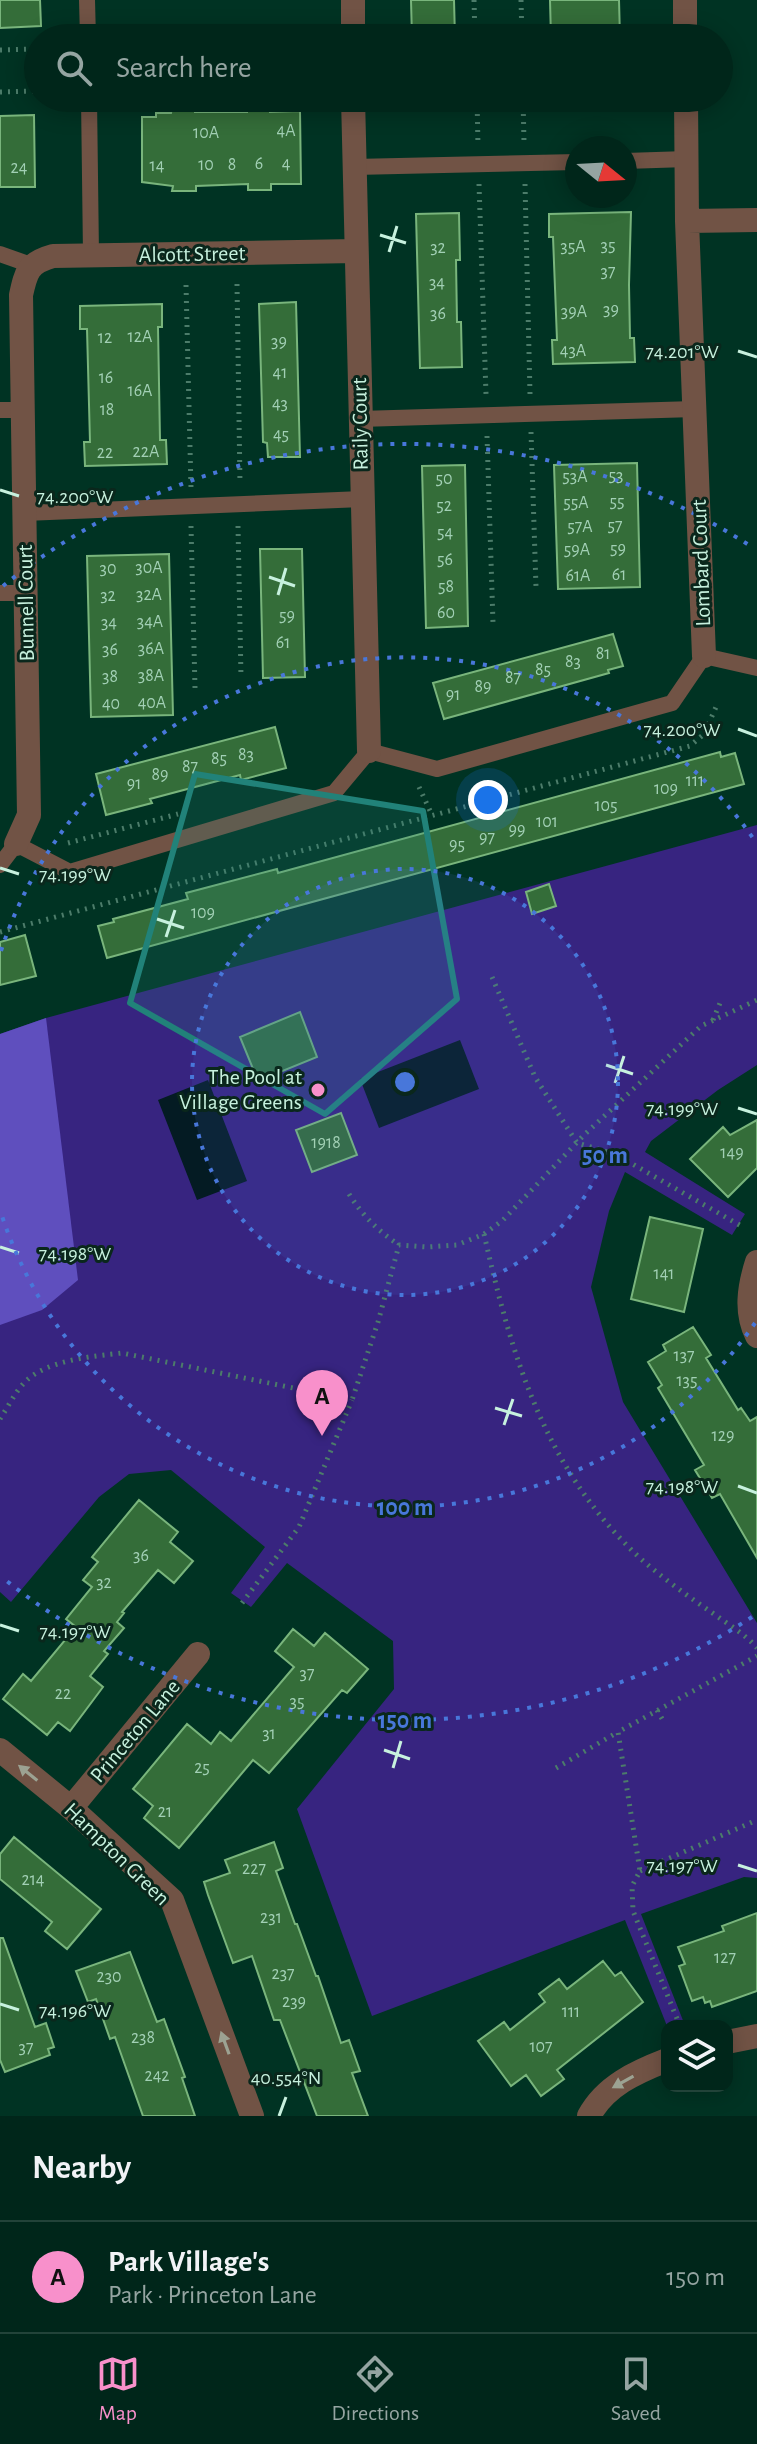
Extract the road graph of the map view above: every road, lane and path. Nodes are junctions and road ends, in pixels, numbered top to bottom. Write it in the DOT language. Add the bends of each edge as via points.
graph roads {
  1 [pos="87,0"];
  2 [pos="353,0"];
  3 [pos="474,0"];
  4 [pos="521,0"];
  5 [pos="685,0"];
  6 [pos="88,24"];
  7 [pos="353,24"];
  8 [pos="475,24"];
  9 [pos="522,24"];
  10 [pos="685,24"];
  11 [pos="24,49"];
  12 [pos="0,50"];
  13 [pos="24,91"];
  14 [pos="0,92"];
  15 [pos="89,112"];
  16 [pos="353,112"];
  17 [pos="477,112"];
  18 [pos="524,112"];
  19 [pos="686,112"];
  20 [pos="524,119"];
  21 [pos="477,120"];
  22 [pos="687,159"];
  23 [pos="637,161"];
  24 [pos="565,162"];
  25 [pos="354,167"];
  26 [pos="525,205"];
  27 [pos="480,207"];
  28 [pos="757,220"];
  29 [pos="687,221"];
  30 [pos="356,251"];
  31 [pos="0,254"];
  32 [pos="91,255"];
  33 [pos="31,265"];
  34 [pos="237,284"];
  35 [pos="186,285"];
  36 [pos="529,370"];
  37 [pos="485,371"];
  38 [pos="695,409"];
  39 [pos="12,410"];
  40 [pos="360,419"];
  41 [pos="487,458"];
  42 [pos="532,460"];
  43 [pos="240,469"];
  44 [pos="190,471"];
  45 [pos="362,499"];
  46 [pos="25,513"];
  47 [pos="237,544"];
  48 [pos="192,548"];
  49 [pos="536,587"];
  50 [pos="0,593"];
  51 [pos="26,593"];
  52 [pos="493,623"];
  53 [pos="704,656"];
  54 [pos="757,668"];
  55 [pos="241,677"];
  56 [pos="195,688"];
  57 [pos="716,707"];
  58 [pos="369,751"];
  59 [pos="414,775"];
  60 [pos="432,815"];
  61 [pos="16,844"];
  62 [pos="0,865"];
  63 [pos="0,932"];
  64 [pos="492,977"];
  65 [pos="757,1000"];
  66 [pos="720,1003"];
  67 [pos="713,1021"];
  68 [pos="577,1143"];
  69 [pos="349,1194"];
  70 [pos="743,1227"];
  71 [pos="484,1234"];
  72 [pos="399,1245"];
  73 [pos="757,1262"];
  74 [pos="757,1336"];
  75 [pos="352,1400"];
  76 [pos="0,1419"];
  77 [pos="242,1603"];
  78 [pos="757,1648"];
  79 [pos="198,1654"];
  80 [pos="757,1656"];
  81 [pos="657,1710"];
  82 [pos="664,1722"];
  83 [pos="618,1732"];
  84 [pos="0,1750"];
  85 [pos="556,1768"];
  86 [pos="71,1808"];
  87 [pos="757,1820"];
  88 [pos="640,1871"];
  89 [pos="678,2020"];
  90 [pos="757,2036"];
  91 [pos="733,2041"];
  92 [pos="661,2063"];
  93 [pos="252,2116"];
  94 [pos="589,2116"];
  1 -- 6 [label="lane"];
  2 -- 7 [label="street"];
  3 -- 8 [label="path"];
  4 -- 9 [label="path"];
  5 -- 10 [label="street"];
  11 -- 12 [label="path"];
  13 -- 14 [label="path"];
  15 -- 32 [label="lane"];
  16 -- 25 [label="street, Raily Court"];
  17 -- 21 [label="path"];
  18 -- 20 [label="path"];
  19 -- 22 [label="street, Lombard Court"];
  22 -- 23 [label="lane"];
  22 -- 29 [label="street, Lombard Court"];
  24 -- 25 [label="lane"];
  25 -- 30 [label="street, Raily Court"];
  26 -- 36 [label="path"];
  27 -- 37 [label="path"];
  28 -- 29 [label="street"];
  29 -- 38 [label="street, Lombard Court"];
  30 -- 32 [label="street, Alcott Street"];
  30 -- 40 [label="street, Raily Court"];
  31 -- 33 [label="lane"];
  32 -- 33 [label="street, Alcott Street" via="53,256"];
  33 -- 39 [label="street, Bunnell Court" via="21,295"];
  34 -- 43 [label="path"];
  35 -- 44 [label="path"];
  38 -- 40 [label="lane"];
  38 -- 53 [label="street, Lombard Court"];
  39 -- 46 [label="street, Bunnell Court"];
  40 -- 45 [label="street, Raily Court"];
  41 -- 52 [label="path"];
  42 -- 49 [label="path"];
  45 -- 46 [label="lane"];
  45 -- 58 [label="street, Raily Court"];
  46 -- 51 [label="street, Bunnell Court"];
  47 -- 55 [label="path"];
  48 -- 56 [label="path"];
  50 -- 51 [label="lane"];
  51 -- 61 [label="street, Bunnell Court" via="29,815"];
  53 -- 54 [label="lane"];
  53 -- 58 [label="lane, Lombard Court" via="672,703 658,707 437,769"];
  57 -- 60 [label="path" via="704,734 690,746"];
  58 -- 61 [label="lane" via="334,793 70,872"];
  59 -- 60 [label="path"];
  60 -- 63 [label="path"];
  61 -- 62 [label="lane, Bunnell Court"];
  64 -- 68 [label="path" via="535,1077"];
  65 -- 67 [label="path"];
  66 -- 67 [label="path"];
  67 -- 68 [label="path" via="701,1026"];
  68 -- 70 [label="path" via="615,1154"];
  68 -- 71 [label="path"];
  69 -- 72 [label="path" via="371,1224"];
  71 -- 72 [label="path" via="457,1245"];
  71 -- 78 [label="path" via="527,1390 578,1486 643,1560"];
  72 -- 75 [label="path"];
  73 -- 74 [label="street" via="749,1307"];
  75 -- 76 [label="path" via="122,1353 88,1356 41,1370 25,1381"];
  75 -- 77 [label="path" via="299,1527"];
  79 -- 86 [label="street, Princeton Lane"];
  80 -- 81 [label="path"];
  81 -- 82 [label="path"];
  81 -- 83 [label="path"];
  83 -- 85 [label="path"];
  83 -- 88 [label="path"];
  86 -- 84 [label="street, Hampton Green, one-way"];
  93 -- 86 [label="street, Hampton Green, one-way" via="172,1900"];
  87 -- 88 [label="path"];
  88 -- 89 [label="path" via="632,1886 633,1911"];
  90 -- 91 [label="street"];
  92 -- 94 [label="street, one-way" via="612,2087"];
}
